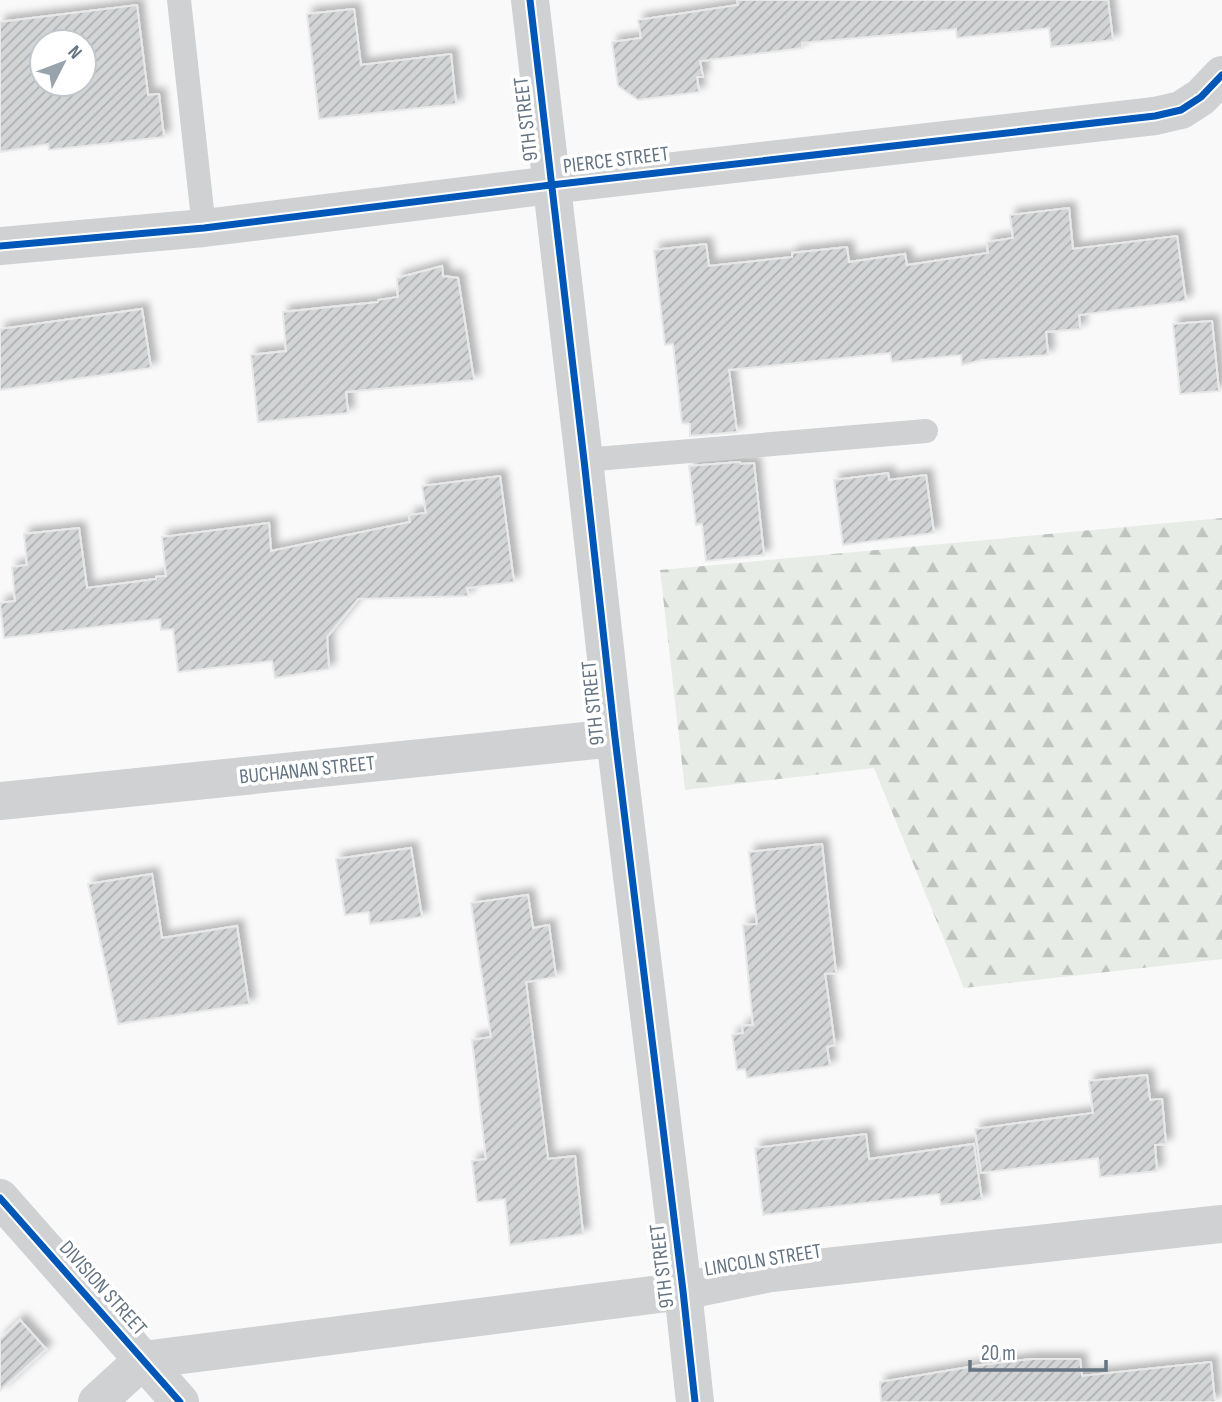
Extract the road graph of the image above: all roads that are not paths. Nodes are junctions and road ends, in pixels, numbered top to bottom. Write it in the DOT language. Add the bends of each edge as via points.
graph roads {
  1 [pos="178,0"];
  2 [pos="530,0"];
  3 [pos="1222,75"];
  4 [pos="551,185"];
  5 [pos="204,228"];
  6 [pos="0,246"];
  7 [pos="926,431"];
  8 [pos="584,460"];
  9 [pos="615,738"];
  10 [pos="0,801"];
  11 [pos="0,1198"];
  12 [pos="1222,1224"];
  13 [pos="683,1291"];
  14 [pos="143,1360"];
  15 [pos="97,1402"];
  16 [pos="180,1402"];
  17 [pos="695,1402"];
  1 -- 5 [label="lane"];
  2 -- 4 [label="street, 9TH STREET"];
  3 -- 4 [label="street, PIERCE STREET" via="1181,110 1155,116"];
  4 -- 5 [label="street, PIERCE STREET"];
  4 -- 8 [label="street, 9TH STREET"];
  5 -- 6 [label="street, PIERCE STREET"];
  7 -- 8 [label="lane"];
  8 -- 9 [label="street, 9TH STREET"];
  9 -- 10 [label="street, BUCHANAN STREET"];
  9 -- 13 [label="street, 9TH STREET"];
  11 -- 14 [label="street, DIVISION STREET"];
  12 -- 13 [label="street, LINCOLN STREET" via="771,1273"];
  13 -- 14 [label="street, LINCOLN STREET"];
  13 -- 17 [label="street, 9TH STREET"];
  14 -- 15 [label="street"];
  14 -- 16 [label="street, DIVISION STREET"];
}
